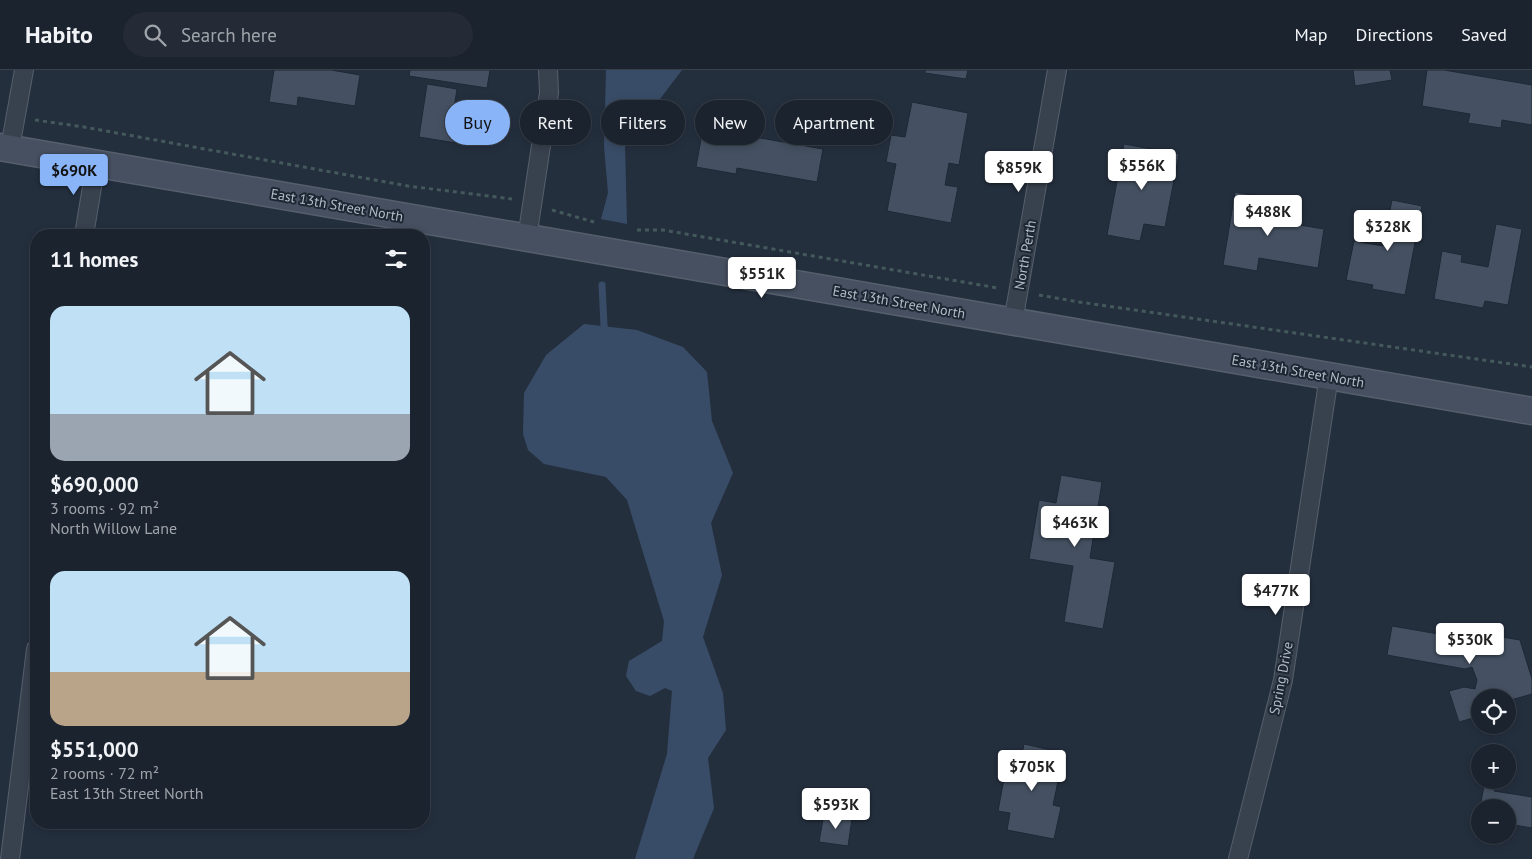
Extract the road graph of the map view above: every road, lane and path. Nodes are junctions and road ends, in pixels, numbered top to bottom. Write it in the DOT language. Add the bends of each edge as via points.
graph roads {
  1 [pos="24,70"];
  2 [pos="548,70"];
  3 [pos="1057,70"];
  4 [pos="16,118"];
  5 [pos="5,148"];
  6 [pos="96,163"];
  7 [pos="532,204"];
  8 [pos="601,224"];
  9 [pos="85,229"];
  10 [pos="634,230"];
  11 [pos="527,238"];
  12 [pos="1018,292"];
  13 [pos="1013,322"];
  14 [pos="1532,367"];
  15 [pos="1329,376"];
  16 [pos="1532,411"];
  17 [pos="30,697"];
  18 [pos="10,859"];
  19 [pos="1238,859"];
  1 -- 4 [label="street"];
  2 -- 7 [label="street" via="549,93"];
  3 -- 12 [label="street, North Perth"];
  4 -- 5 [label="street"];
  4 -- 7 [label="path" via="84,127 408,186 516,199"];
  5 -- 6 [label="main road, East 13th Street North"];
  6 -- 9 [label="street"];
  6 -- 11 [label="main road, East 13th Street North"];
  7 -- 8 [label="path"];
  7 -- 11 [label="street"];
  10 -- 12 [label="path" via="663,230"];
  11 -- 13 [label="main road, East 13th Street North"];
  12 -- 13 [label="street, North Perth"];
  12 -- 14 [label="path"];
  13 -- 15 [label="main road, East 13th Street North"];
  15 -- 16 [label="main road, East 13th Street North"];
  15 -- 19 [label="street, Spring Drive" via="1283,680"];
  17 -- 18 [label="street"];
}
